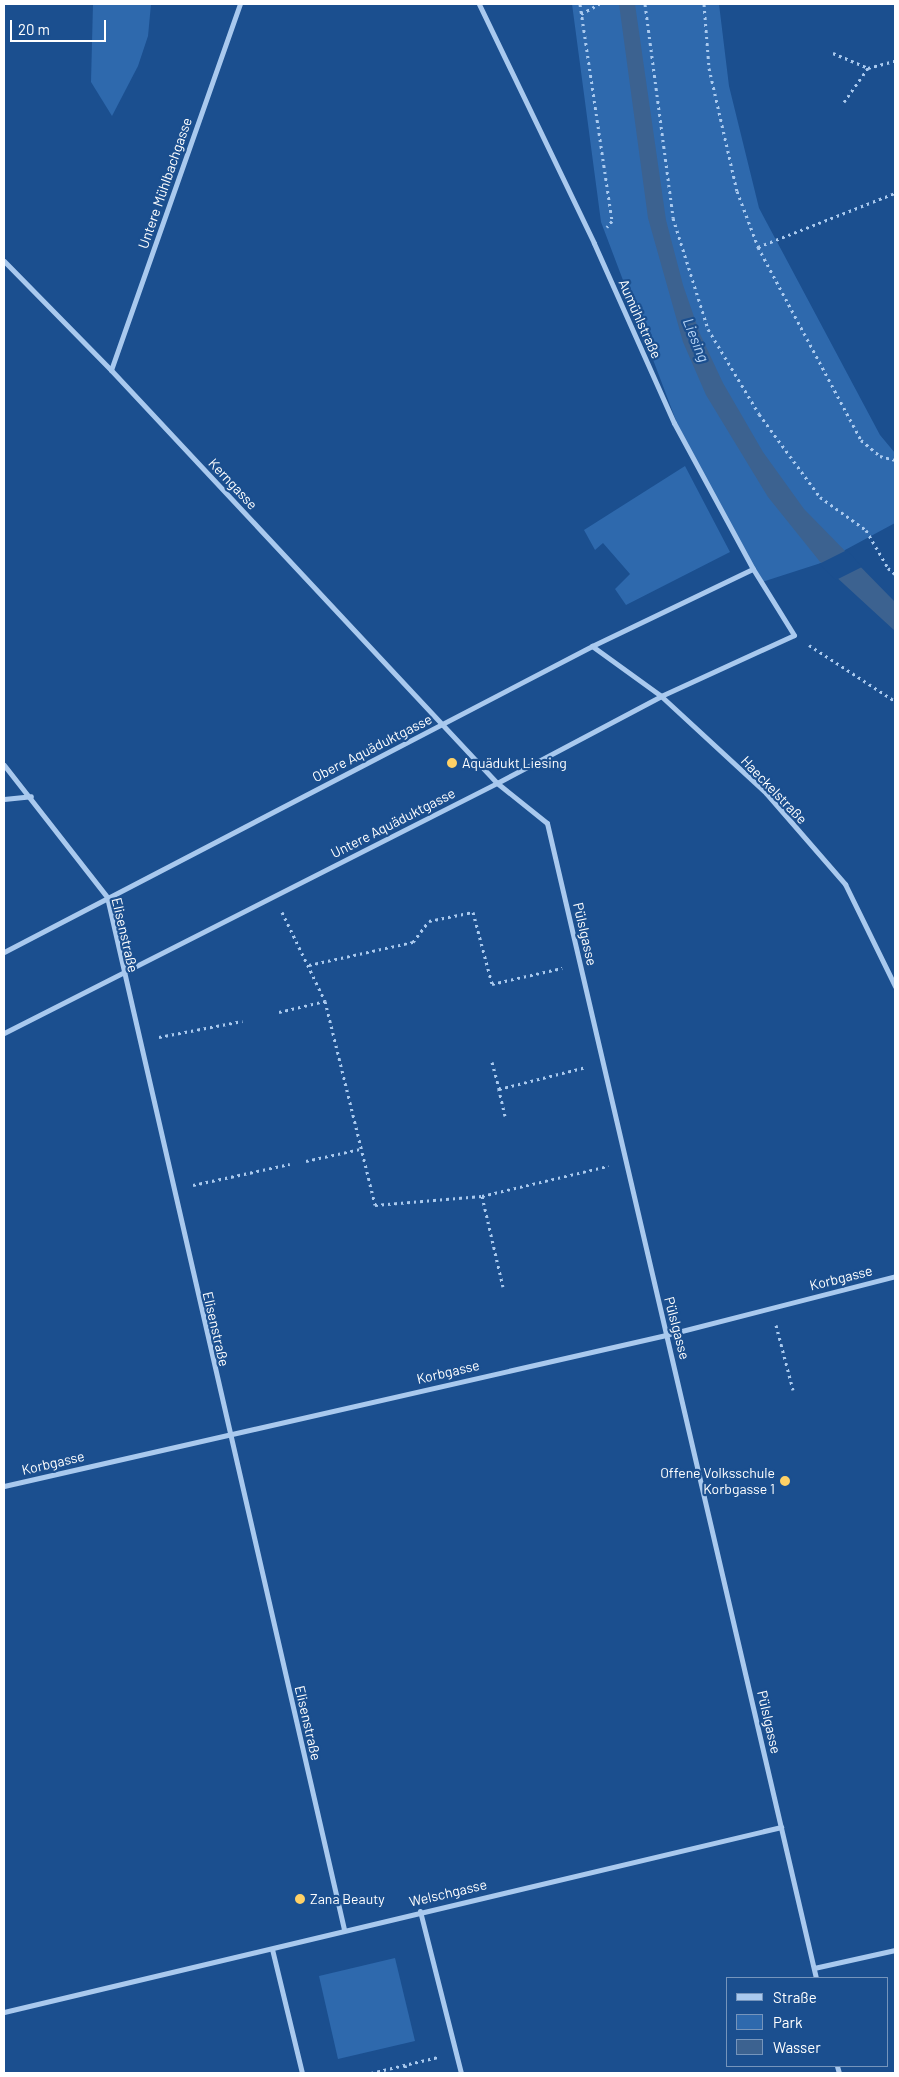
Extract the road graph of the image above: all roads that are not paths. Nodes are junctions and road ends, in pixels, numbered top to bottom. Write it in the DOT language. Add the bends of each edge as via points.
graph roads {
  1 [pos="240,4"];
  2 [pos="480,4"];
  3 [pos="4,261"];
  4 [pos="111,370"];
  5 [pos="753,569"];
  6 [pos="794,635"];
  7 [pos="592,646"];
  8 [pos="661,696"];
  9 [pos="443,724"];
  10 [pos="4,765"];
  11 [pos="497,784"];
  12 [pos="31,796"];
  13 [pos="4,800"];
  14 [pos="107,897"];
  15 [pos="4,952"];
  16 [pos="122,972"];
  17 [pos="895,986"];
  18 [pos="4,1033"];
  19 [pos="895,1276"];
  20 [pos="666,1335"];
  21 [pos="229,1433"];
  22 [pos="4,1486"];
  23 [pos="782,1827"];
  24 [pos="420,1911"];
  25 [pos="344,1929"];
  26 [pos="272,1949"];
  27 [pos="895,1950"];
  28 [pos="814,1968"];
  29 [pos="816,1977"];
  30 [pos="4,2012"];
  31 [pos="302,2073"];
  32 [pos="461,2073"];
  1 -- 4 [label="street, Untere Mühlbachgasse"];
  2 -- 5 [label="street, Aumühlstraße" via="594,243 674,422"];
  3 -- 4 [label="street, Kerngasse"];
  4 -- 9 [label="street, Kerngasse"];
  5 -- 6 [label="street, Aumühlstraße"];
  5 -- 7 [label="street, Obere Aquäduktgasse"];
  6 -- 8 [label="street, Untere Aquäduktgasse"];
  7 -- 8 [label="street, Haeckelstraße"];
  7 -- 9 [label="street, Obere Aquäduktgasse"];
  8 -- 11 [label="street, Untere Aquäduktgasse"];
  8 -- 17 [label="street, Haeckelstraße" via="766,793 844,884"];
  9 -- 11 [label="street, Pülslgasse"];
  9 -- 14 [label="street, Obere Aquäduktgasse"];
  10 -- 12 [label="street, Elisenstraße"];
  11 -- 16 [label="street, Untere Aquäduktgasse"];
  11 -- 20 [label="street, Pülslgasse" via="547,823"];
  12 -- 13 [label="street"];
  12 -- 14 [label="street, Elisenstraße"];
  14 -- 15 [label="street, Obere Aquäduktgasse"];
  14 -- 16 [label="street, Elisenstraße"];
  16 -- 18 [label="street, Untere Aquäduktgasse"];
  16 -- 21 [label="street, Elisenstraße"];
  19 -- 20 [label="street, Korbgasse"];
  20 -- 21 [label="street, Korbgasse"];
  20 -- 23 [label="street, Pülslgasse"];
  21 -- 22 [label="street, Korbgasse"];
  21 -- 25 [label="street, Elisenstraße"];
  23 -- 24 [label="street, Welschgasse"];
  23 -- 28 [label="street, Pülslgasse"];
  24 -- 25 [label="street, Welschgasse"];
  24 -- 32 [label="street"];
  25 -- 26 [label="street, Welschgasse"];
  26 -- 30 [label="street, Welschgasse"];
  26 -- 31 [label="street"];
  27 -- 28 [label="street"];
  28 -- 29 [label="street, Pülslgasse"];
}
